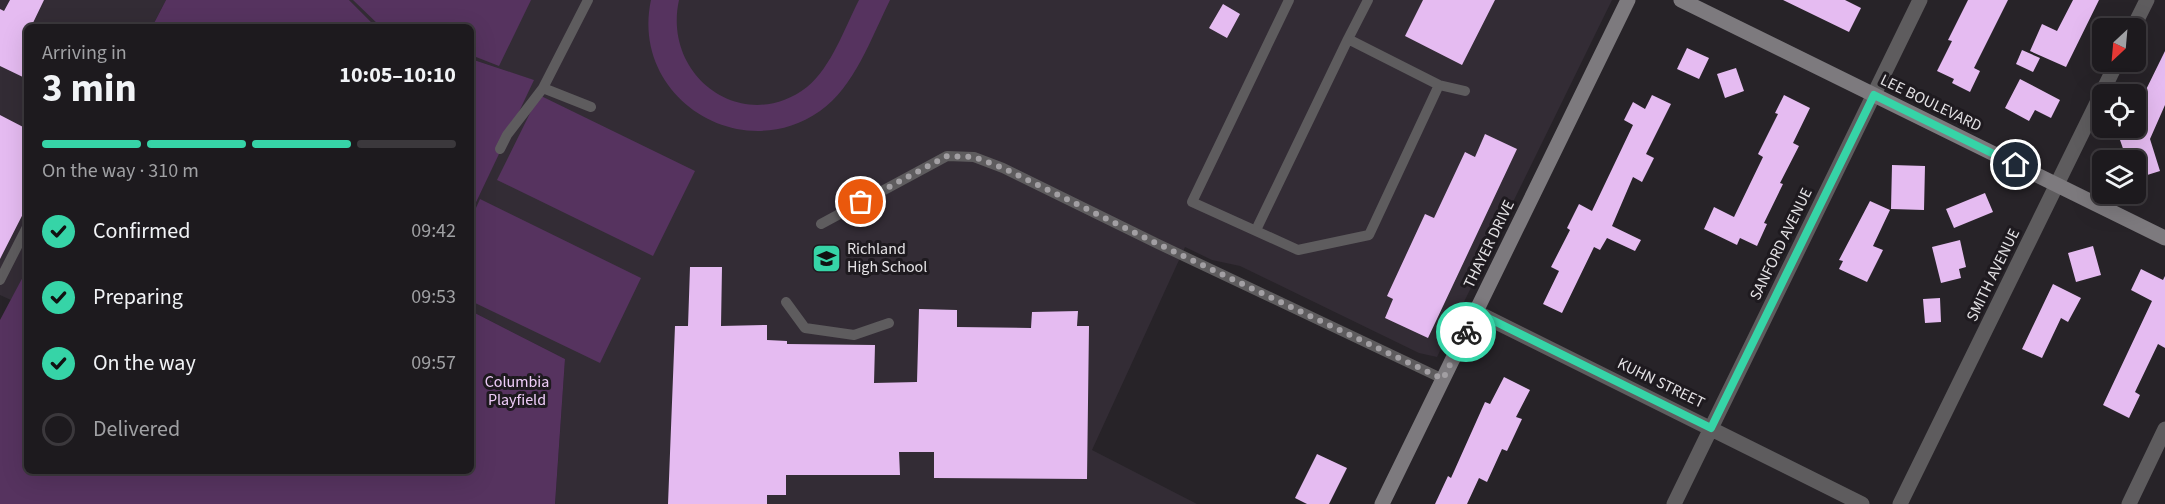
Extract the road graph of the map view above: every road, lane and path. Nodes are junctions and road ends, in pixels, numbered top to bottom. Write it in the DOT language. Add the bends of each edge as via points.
graph roads {
  1 [pos="588,0"];
  2 [pos="1289,0"];
  3 [pos="1368,0"];
  4 [pos="1628,0"];
  5 [pos="1681,0"];
  6 [pos="1920,0"];
  7 [pos="2147,0"];
  8 [pos="2138,18"];
  9 [pos="1348,39"];
  10 [pos="2112,72"];
  11 [pos="1439,85"];
  12 [pos="543,88"];
  13 [pos="1466,91"];
  14 [pos="1874,95"];
  15 [pos="591,107"];
  16 [pos="500,149"];
  17 [pos="2057,185"];
  18 [pos="821,224"];
  19 [pos="1256,230"];
  20 [pos="24,233"];
  21 [pos="2165,238"];
  22 [pos="0,280"];
  23 [pos="786,302"];
  24 [pos="1476,312"];
  25 [pos="889,323"];
  26 [pos="1443,379"];
  27 [pos="1711,428"];
  28 [pos="2165,429"];
  29 [pos="1382,504"];
  30 [pos="1674,504"];
  31 [pos="1862,504"];
  32 [pos="1900,504"];
  33 [pos="2129,504"];
  1 -- 12 [label="lane"];
  2 -- 19 [label="lane" via="1192,202"];
  3 -- 9 [label="lane"];
  4 -- 24 [label="street, THAYER DRIVE"];
  5 -- 14 [label="street, LEE BOULEVARD"];
  6 -- 14 [label="street, SANFORD AVENUE"];
  7 -- 8 [label="street"];
  9 -- 11 [label="lane"];
  9 -- 19 [label="lane"];
  10 -- 17 [label="street, SMITH AVENUE"];
  11 -- 13 [label="lane"];
  11 -- 19 [label="lane" via="1369,235 1298,250"];
  12 -- 15 [label="lane"];
  12 -- 16 [label="lane"];
  14 -- 17 [label="street, LEE BOULEVARD"];
  14 -- 27 [label="street, SANFORD AVENUE"];
  17 -- 21 [label="street, LEE BOULEVARD"];
  17 -- 32 [label="street, SMITH AVENUE"];
  18 -- 26 [label="lane" via="947,156 974,157"];
  20 -- 22 [label="lane"];
  23 -- 25 [label="lane" via="805,328 854,335"];
  24 -- 26 [label="street, THAYER DRIVE"];
  24 -- 27 [label="street, KUHN STREET"];
  26 -- 29 [label="street, THAYER DRIVE"];
  27 -- 30 [label="street, SANFORD AVENUE"];
  27 -- 31 [label="street, KUHN STREET"];
  28 -- 33 [label="street"];
}
